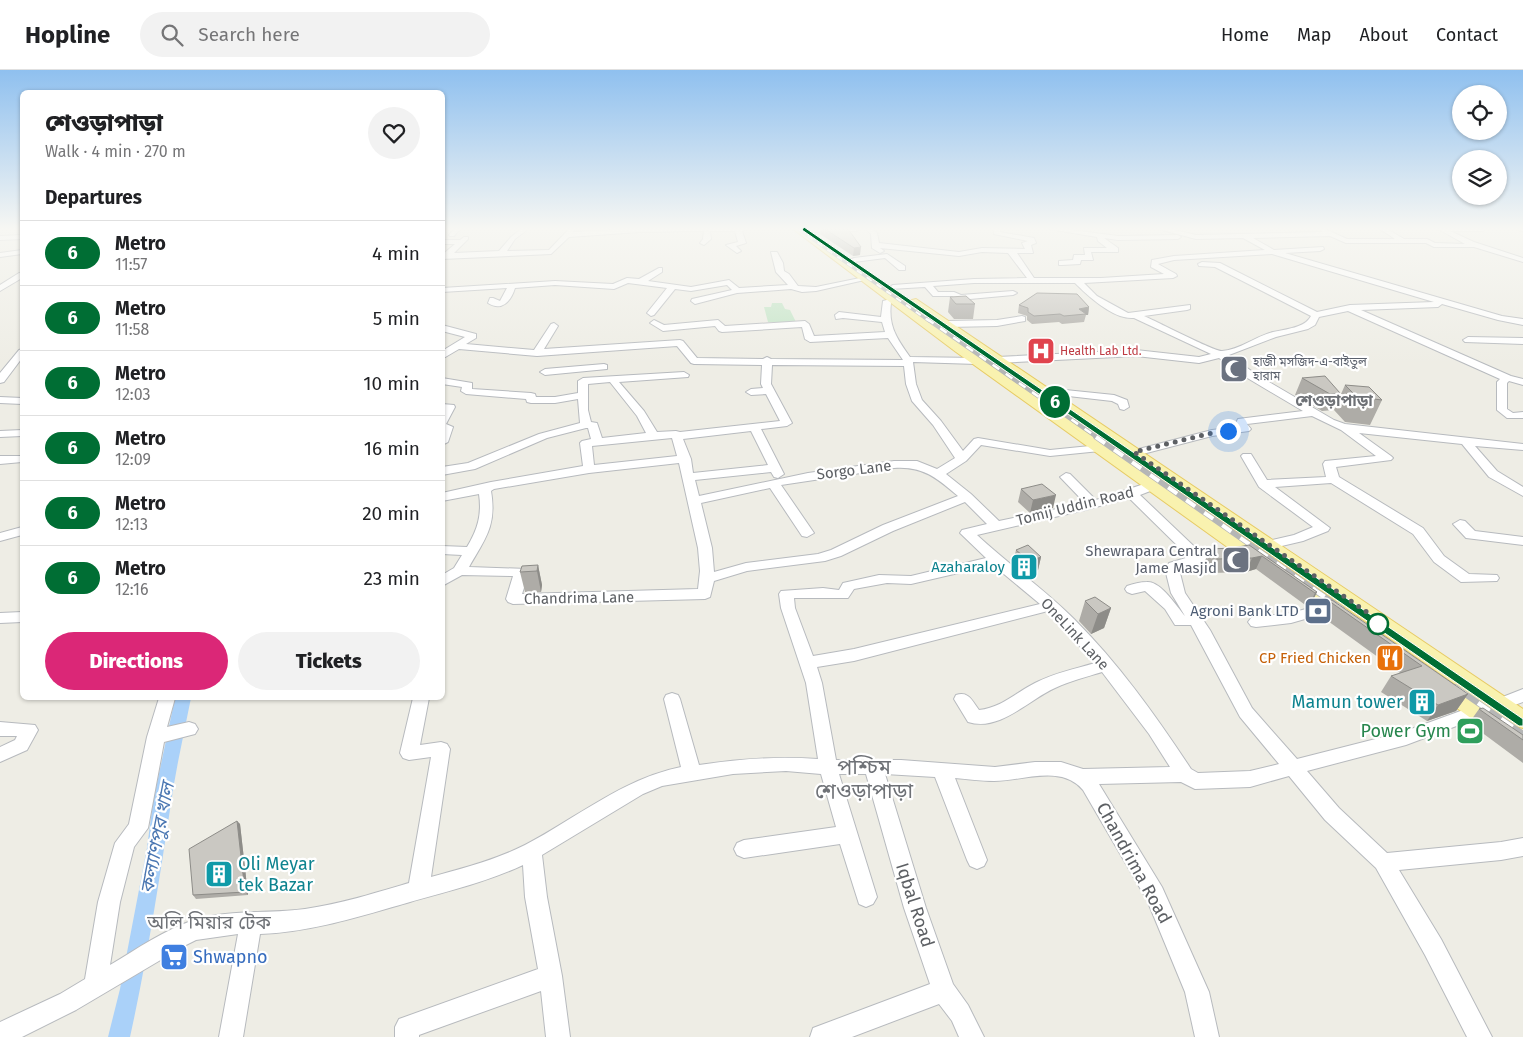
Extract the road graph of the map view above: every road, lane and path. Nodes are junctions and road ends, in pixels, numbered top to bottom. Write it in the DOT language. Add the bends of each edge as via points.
graph roads {
  1 [pos="17,274"];
  2 [pos="653,274"];
  3 [pos="783,274"];
  4 [pos="860,274"];
  5 [pos="871,274"];
  6 [pos="1028,274"];
  7 [pos="1170,274"];
  8 [pos="1234,274"];
  9 [pos="1342,274"];
  10 [pos="20,276"];
  11 [pos="866,279"];
  12 [pos="1077,280"];
  13 [pos="642,281"];
  14 [pos="1011,282"];
  15 [pos="1033,282"];
  16 [pos="3,284"];
  17 [pos="928,285"];
  18 [pos="512,286"];
  19 [pos="673,286"];
  20 [pos="794,288"];
  21 [pos="0,289"];
  22 [pos="445,290"];
  23 [pos="737,291"];
  24 [pos="1013,293"];
  25 [pos="894,294"];
  26 [pos="1021,299"];
  27 [pos="492,300"];
  28 [pos="695,301"];
  29 [pos="1448,304"];
  30 [pos="1186,307"];
  31 [pos="1350,308"];
  32 [pos="1135,315"];
  33 [pos="1316,315"];
  34 [pos="839,317"];
  35 [pos="1501,318"];
  36 [pos="1022,319"];
  37 [pos="885,320"];
  38 [pos="1523,322"];
  39 [pos="948,324"];
  40 [pos="554,326"];
  41 [pos="1523,327"];
  42 [pos="445,329"];
  43 [pos="890,334"];
  44 [pos="1468,340"];
  45 [pos="1523,341"];
  46 [pos="457,346"];
  47 [pos="609,348"];
  48 [pos="536,353"];
  49 [pos="445,354"];
  50 [pos="20,355"];
  51 [pos="1220,355"];
  52 [pos="767,360"];
  53 [pos="1000,360"];
  54 [pos="977,361"];
  55 [pos="908,362"];
  56 [pos="20,368"];
  57 [pos="604,368"];
  58 [pos="10,370"];
  59 [pos="545,372"];
  60 [pos="684,375"];
  61 [pos="1507,378"];
  62 [pos="0,380"];
  63 [pos="608,380"];
  64 [pos="445,381"];
  65 [pos="1523,382"];
  66 [pos="768,390"];
  67 [pos="752,392"];
  68 [pos="1048,393"];
  69 [pos="583,395"];
  70 [pos="0,400"];
  71 [pos="20,401"];
  72 [pos="445,407"];
  73 [pos="1124,407"];
  74 [pos="1312,413"];
  75 [pos="1523,415"];
  76 [pos="445,423"];
  77 [pos="586,425"];
  78 [pos="1343,427"];
  79 [pos="755,428"];
  80 [pos="20,433"];
  81 [pos="5,434"];
  82 [pos="653,436"];
  83 [pos="677,436"];
  84 [pos="1102,440"];
  85 [pos="598,442"];
  86 [pos="1466,442"];
  87 [pos="0,445"];
  88 [pos="1523,447"];
  89 [pos="1134,452"];
  90 [pos="1247,456"];
  91 [pos="20,459"];
  92 [pos="685,459"];
  93 [pos="962,459"];
  94 [pos="0,460"];
  95 [pos="775,468"];
  96 [pos="589,469"];
  97 [pos="445,470"];
  98 [pos="937,474"];
  99 [pos="689,476"];
  100 [pos="1066,477"];
  101 [pos="1333,479"];
  102 [pos="778,482"];
  103 [pos="1263,484"];
  104 [pos="1154,485"];
  105 [pos="485,489"];
  106 [pos="1523,492"];
  107 [pos="1132,494"];
  108 [pos="445,496"];
  109 [pos="967,497"];
  110 [pos="693,501"];
  111 [pos="1093,504"];
  112 [pos="1460,524"];
  113 [pos="996,526"];
  114 [pos="20,532"];
  115 [pos="807,533"];
  116 [pos="0,537"];
  117 [pos="1523,541"];
  118 [pos="1269,544"];
  119 [pos="445,550"];
  120 [pos="472,551"];
  121 [pos="1244,551"];
  122 [pos="1197,558"];
  123 [pos="996,560"];
  124 [pos="1267,566"];
  125 [pos="459,571"];
  126 [pos="1282,577"];
  127 [pos="709,578"];
  128 [pos="1492,578"];
  129 [pos="445,580"];
  130 [pos="1132,589"];
  131 [pos="1050,606"];
  132 [pos="1328,608"];
  133 [pos="20,617"];
  134 [pos="0,618"];
  135 [pos="1195,620"];
  136 [pos="1256,622"];
  137 [pos="1359,630"];
  138 [pos="806,663"];
  139 [pos="1106,666"];
  140 [pos="1430,679"];
  141 [pos="1523,694"];
  142 [pos="962,698"];
  143 [pos="672,699"];
  144 [pos="168,700"];
  145 [pos="421,700"];
  146 [pos="1501,704"];
  147 [pos="1477,711"];
  148 [pos="1523,720"];
  149 [pos="0,729"];
  150 [pos="1523,744"];
  151 [pos="0,755"];
  152 [pos="872,766"];
  153 [pos="828,767"];
  154 [pos="942,770"];
  155 [pos="1293,770"];
  156 [pos="692,773"];
  157 [pos="1184,774"];
  158 [pos="1083,777"];
  159 [pos="849,834"];
  160 [pos="1523,847"];
  161 [pos="744,849"];
  162 [pos="532,851"];
  163 [pos="977,860"];
  164 [pos="1383,862"];
  165 [pos="418,891"];
  166 [pos="866,897"];
  167 [pos="251,923"];
  168 [pos="551,976"];
  169 [pos="95,985"];
  170 [pos="944,991"];
  171 [pos="0,1035"];
  172 [pos="231,1037"];
  173 [pos="407,1037"];
  174 [pos="558,1037"];
  175 [pos="822,1037"];
  176 [pos="972,1037"];
  177 [pos="1207,1037"];
  178 [pos="1480,1037"];
  1 -- 16 [label="street"];
  2 -- 13 [label="street"];
  3 -- 20 [label="street"];
  4 -- 11 [label="main road"];
  5 -- 25 [label="main road"];
  6 -- 15 [label="street"];
  7 -- 12 [label="street" via="1173,276"];
  8 -- 33 [label="street"];
  9 -- 29 [label="street"];
  10 -- 16 [label="street"];
  11 -- 20 [label="street" via="816,289"];
  11 -- 25 [label="main road"];
  12 -- 15 [label="street"];
  12 -- 32 [label="street" via="1094,298 1127,316"];
  13 -- 18 [label="street" via="627,280 614,286 577,283"];
  13 -- 19 [label="street"];
  14 -- 15 [label="street"];
  14 -- 17 [label="street"];
  14 -- 24 [label="street"];
  16 -- 21 [label="street"];
  17 -- 24 [label="street" via="936,294 954,294 959,298"];
  17 -- 25 [label="street"];
  18 -- 22 [label="street"];
  18 -- 27 [label="street" via="502,304 492,303"];
  19 -- 23 [label="street" via="691,289 729,282"];
  19 -- 43 [label="street" via="652,318 663,328 718,323 722,329 805,324 810,339"];
  20 -- 23 [label="street"];
  23 -- 28 [label="street"];
  24 -- 26 [label="street"];
  25 -- 37 [label="street" via="887,302"];
  25 -- 39 [label="main road"];
  25 -- 54 [label="main road"];
  29 -- 31 [label="street"];
  29 -- 35 [label="street"];
  30 -- 32 [label="street"];
  31 -- 33 [label="street"];
  31 -- 61 [label="street"];
  32 -- 51 [label="street"];
  33 -- 51 [label="street" via="1305,327"];
  34 -- 37 [label="street" via="848,315"];
  35 -- 38 [label="street"];
  35 -- 41 [label="street"];
  36 -- 39 [label="street"];
  37 -- 43 [label="street"];
  39 -- 53 [label="main road"];
  40 -- 48 [label="street"];
  42 -- 46 [label="street" via="473,336"];
  43 -- 55 [label="street"];
  44 -- 45 [label="street"];
  46 -- 48 [label="street"];
  46 -- 49 [label="street"];
  47 -- 48 [label="street"];
  47 -- 52 [label="street" via="680,342 694,361"];
  47 -- 57 [label="street"];
  50 -- 58 [label="street"];
  51 -- 53 [label="street" via="1199,360 1136,353"];
  51 -- 74 [label="street"];
  52 -- 55 [label="street"];
  52 -- 66 [label="street"];
  53 -- 54 [label="street"];
  53 -- 68 [label="main road"];
  54 -- 55 [label="street"];
  54 -- 84 [label="main road" via="1084,437"];
  55 -- 93 [label="street" via="917,401"];
  56 -- 58 [label="street"];
  57 -- 59 [label="street"];
  57 -- 63 [label="street"];
  58 -- 62 [label="street"];
  60 -- 63 [label="street"];
  61 -- 65 [label="street"];
  61 -- 75 [label="street" via="1502,382 1502,410 1511,416"];
  63 -- 69 [label="street" via="583,381"];
  63 -- 82 [label="street" via="631,401 649,424"];
  64 -- 69 [label="street" via="468,385 466,391 531,396 531,400"];
  66 -- 67 [label="street"];
  66 -- 79 [label="street" via="787,423"];
  68 -- 73 [label="street" via="1114,398 1123,402"];
  68 -- 84 [label="main road"];
  69 -- 77 [label="street"];
  70 -- 71 [label="street"];
  72 -- 76 [label="street" via="450,407"];
  74 -- 78 [label="street"];
  74 -- 89 [label="street" via="1244,421 1240,423 1245,429 1212,433"];
  77 -- 85 [label="street" via="593,425"];
  77 -- 97 [label="street" via="543,436 471,466"];
  78 -- 86 [label="street"];
  78 -- 101 [label="street" via="1387,457 1329,464"];
  79 -- 83 [label="street"];
  79 -- 95 [label="street"];
  80 -- 81 [label="street"];
  81 -- 87 [label="street"];
  82 -- 83 [label="street"];
  82 -- 85 [label="street"];
  83 -- 92 [label="street"];
  84 -- 89 [label="main road"];
  84 -- 93 [label="street" via="1050,453 978,441"];
  84 -- 104 [label="main road"];
  85 -- 96 [label="street" via="586,443"];
  86 -- 88 [label="street"];
  86 -- 106 [label="street" via="1493,474"];
  89 -- 118 [label="main road"];
  90 -- 103 [label="street"];
  91 -- 94 [label="street"];
  92 -- 96 [label="street"];
  92 -- 99 [label="street"];
  93 -- 98 [label="street"];
  95 -- 99 [label="street"];
  95 -- 102 [label="street"];
  96 -- 105 [label="street"];
  98 -- 102 [label="street, Sorgo Lane" via="923,466 898,465 858,468"];
  98 -- 109 [label="street, Sorgo Lane"];
  99 -- 110 [label="street"];
  100 -- 111 [label="street"];
  101 -- 103 [label="street"];
  101 -- 128 [label="street" via="1418,531 1439,559 1466,579"];
  102 -- 110 [label="street, Sorgo Lane"];
  102 -- 115 [label="street"];
  103 -- 118 [label="street" via="1322,528 1298,538"];
  104 -- 107 [label="street, Tomij Uddin Road"];
  104 -- 121 [label="main road"];
  105 -- 108 [label="street"];
  105 -- 120 [label="street" via="488,509 483,531"];
  107 -- 111 [label="street, Tomij Uddin Road"];
  107 -- 122 [label="street"];
  109 -- 113 [label="street, Sorgo Lane"];
  109 -- 127 [label="street" via="888,528 836,553 746,567"];
  110 -- 127 [label="street"];
  111 -- 113 [label="street, Tomij Uddin Road"];
  112 -- 117 [label="street" via="1471,535"];
  113 -- 123 [label="street, OneLink Lane" via="967,533"];
  114 -- 116 [label="street"];
  118 -- 146 [label="main road"];
  119 -- 120 [label="street"];
  120 -- 125 [label="street"];
  121 -- 122 [label="street"];
  121 -- 124 [label="main road"];
  122 -- 135 [label="street" via="1172,569 1178,593"];
  123 -- 131 [label="street, OneLink Lane"];
  123 -- 138 [label="street" via="911,580 900,578 860,583 848,586 843,595 786,594"];
  125 -- 127 [label="street, Chandrima Lane" via="522,572 513,599 705,594"];
  125 -- 129 [label="street"];
  126 -- 132 [label="main road"];
  130 -- 135 [label="street" via="1148,586 1171,606 1180,621"];
  131 -- 138 [label="street" via="854,655"];
  131 -- 139 [label="street, OneLink Lane"];
  132 -- 136 [label="street" via="1291,618"];
  132 -- 137 [label="main road"];
  133 -- 134 [label="street"];
  135 -- 155 [label="street" via="1246,712"];
  138 -- 153 [label="street" via="814,683"];
  139 -- 142 [label="street" via="1050,683 1009,710 989,717 974,717"];
  139 -- 157 [label="street, OneLink Lane" via="1155,729"];
  140 -- 147 [label="main road"];
  141 -- 146 [label="street"];
  143 -- 156 [label="street"];
  144 -- 169 [label="street" via="174,732 138,828 125,843 108,902"];
  145 -- 165 [label="street" via="409,753 441,749"];
  146 -- 148 [label="main road"];
  147 -- 150 [label="main road"];
  147 -- 155 [label="street" via="1406,738"];
  149 -- 151 [label="street" via="29,730 21,745"];
  152 -- 153 [label="street"];
  152 -- 154 [label="street"];
  152 -- 170 [label="street, Iqbal Road"];
  153 -- 156 [label="street" via="786,764"];
  153 -- 159 [label="street"];
  154 -- 158 [label="street" via="995,774 1061,769"];
  154 -- 163 [label="street"];
  155 -- 157 [label="street" via="1250,779 1195,781"];
  155 -- 164 [label="street" via="1332,814"];
  156 -- 162 [label="street" via="660,778 636,789"];
  157 -- 158 [label="street"];
  158 -- 177 [label="street, Chandrima Road" via="1155,894 1197,992"];
  159 -- 161 [label="street"];
  159 -- 166 [label="street"];
  160 -- 164 [label="street"];
  162 -- 165 [label="street" via="493,869"];
  162 -- 168 [label="street" via="536,897"];
  164 -- 178 [label="street" via="1433,947"];
  165 -- 167 [label="street" via="306,919"];
  167 -- 169 [label="street" via="204,929 178,937"];
  167 -- 172 [label="street"];
  168 -- 173 [label="street" via="407,1027"];
  168 -- 174 [label="street"];
  169 -- 171 [label="street"];
  170 -- 175 [label="street"];
  170 -- 176 [label="street, Iqbal Road"];
}
